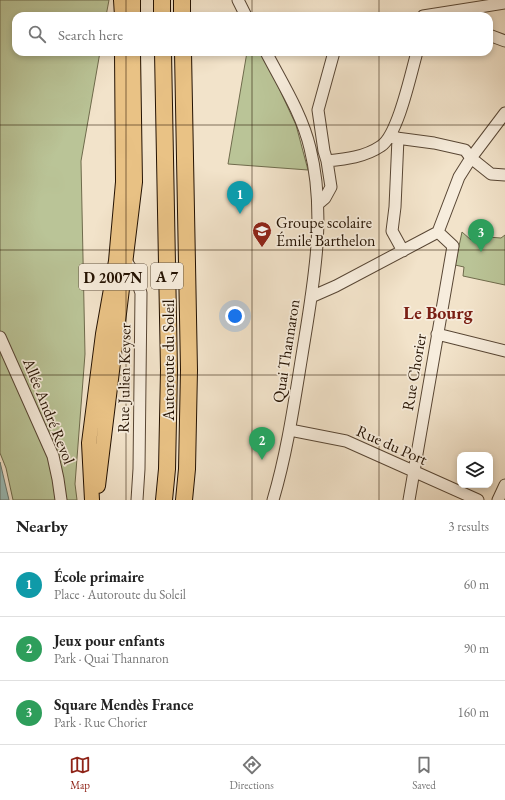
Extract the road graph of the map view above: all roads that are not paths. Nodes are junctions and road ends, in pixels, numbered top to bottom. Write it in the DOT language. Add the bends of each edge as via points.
graph roads {
  1 [pos="121,0"];
  2 [pos="133,0"];
  3 [pos="162,0"];
  4 [pos="182,0"];
  5 [pos="238,0"];
  6 [pos="505,3"];
  7 [pos="468,9"];
  8 [pos="122,12"];
  9 [pos="133,12"];
  10 [pos="162,12"];
  11 [pos="182,12"];
  12 [pos="244,12"];
  13 [pos="449,12"];
  14 [pos="493,36"];
  15 [pos="505,41"];
  16 [pos="122,56"];
  17 [pos="133,56"];
  18 [pos="163,56"];
  19 [pos="183,56"];
  20 [pos="268,56"];
  21 [pos="333,56"];
  22 [pos="416,56"];
  23 [pos="505,113"];
  24 [pos="394,138"];
  25 [pos="471,158"];
  26 [pos="327,161"];
  27 [pos="505,175"];
  28 [pos="318,204"];
  29 [pos="438,232"];
  30 [pos="403,251"];
  31 [pos="126,259"];
  32 [pos="311,297"];
  33 [pos="437,334"];
  34 [pos="0,337"];
  35 [pos="505,351"];
  36 [pos="290,430"];
  37 [pos="414,472"];
  38 [pos="505,485"];
  39 [pos="61,500"];
  40 [pos="92,500"];
  41 [pos="96,500"];
  42 [pos="137,500"];
  43 [pos="164,500"];
  44 [pos="184,500"];
  45 [pos="273,500"];
  46 [pos="409,500"];
  47 [pos="478,500"];
  48 [pos="498,500"];
  1 -- 8 [label="main road"];
  2 -- 9 [label="main road"];
  3 -- 10 [label="highway"];
  4 -- 11 [label="highway"];
  5 -- 12 [label="street"];
  6 -- 7 [label="street"];
  7 -- 13 [label="street"];
  14 -- 15 [label="street"];
  16 -- 40 [label="main road, D 2007N" via="123,182 116,261 102,334 89,443"];
  17 -- 31 [label="main road, D 2007N" via="135,182"];
  18 -- 43 [label="highway, Autoroute du Soleil / A 7" via="169,370"];
  19 -- 44 [label="highway, Autoroute du Soleil / A 7" via="189,370"];
  20 -- 28 [label="street, Quai Thannaron" via="304,127 311,148"];
  21 -- 26 [label="street" via="318,110"];
  22 -- 24 [label="street"];
  23 -- 25 [label="street"];
  24 -- 25 [label="street" via="465,150"];
  24 -- 26 [label="street" via="356,158"];
  24 -- 30 [label="street" via="395,207 392,231"];
  25 -- 27 [label="street" via="491,174"];
  25 -- 29 [label="street" via="459,177"];
  26 -- 28 [label="street" via="330,188"];
  28 -- 32 [label="street, Quai Thannaron" via="318,234"];
  29 -- 30 [label="street"];
  29 -- 33 [label="street, Rue Chorier" via="453,246"];
  30 -- 32 [label="street"];
  31 -- 41 [label="main road, D 2007N"];
  31 -- 42 [label="street, Rue Julien Keyser" via="141,293"];
  32 -- 36 [label="street, Quai Thannaron"];
  33 -- 35 [label="street"];
  33 -- 37 [label="street, Rue Chorier"];
  34 -- 39 [label="street, Allée André Revol" via="53,456"];
  36 -- 37 [label="street, Rue du Port" via="346,441"];
  36 -- 45 [label="street, Quai Thannaron"];
  37 -- 46 [label="street, Rue Chorier"];
  37 -- 47 [label="street, Rue du Port"];
  38 -- 48 [label="street"];
}
